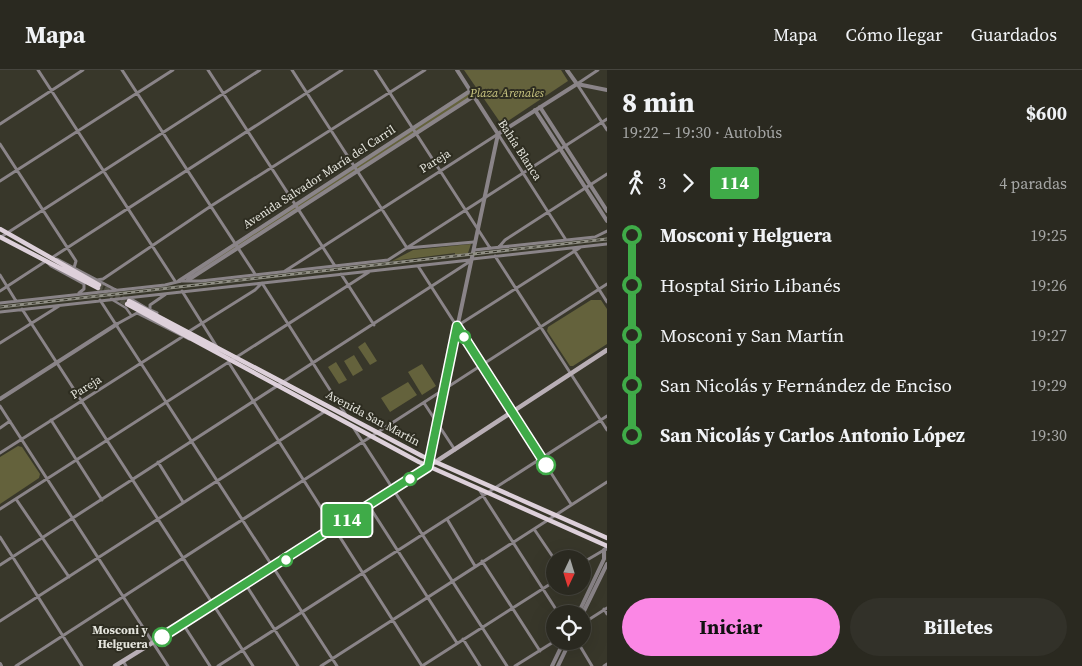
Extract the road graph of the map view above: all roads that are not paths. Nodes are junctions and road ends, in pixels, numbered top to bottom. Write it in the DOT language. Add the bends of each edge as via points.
graph roads {
  1 [pos="38,70"];
  2 [pos="83,70"];
  3 [pos="122,70"];
  4 [pos="173,70"];
  5 [pos="208,70"];
  6 [pos="260,70"];
  7 [pos="292,70"];
  8 [pos="342,70"];
  9 [pos="375,70"];
  10 [pos="425,70"];
  11 [pos="457,70"];
  12 [pos="568,70"];
  13 [pos="598,70"];
  14 [pos="576,84"];
  15 [pos="607,90"];
  16 [pos="51,91"];
  17 [pos="470,91"];
  18 [pos="137,93"];
  19 [pos="306,93"];
  20 [pos="390,93"];
  21 [pos="224,94"];
  22 [pos="474,96"];
  23 [pos="540,107"];
  24 [pos="535,110"];
  25 [pos="607,119"];
  26 [pos="602,122"];
  27 [pos="0,124"];
  28 [pos="413,129"];
  29 [pos="248,130"];
  30 [pos="607,130"];
  31 [pos="77,131"];
  32 [pos="331,131"];
  33 [pos="163,133"];
  34 [pos="416,133"];
  35 [pos="498,134"];
  36 [pos="0,144"];
  37 [pos="566,146"];
  38 [pos="560,149"];
  39 [pos="355,166"];
  40 [pos="272,168"];
  41 [pos="17,170"];
  42 [pos="188,170"];
  43 [pos="439,170"];
  44 [pos="358,171"];
  45 [pos="103,172"];
  46 [pos="523,172"];
  47 [pos="607,174"];
  48 [pos="0,181"];
  49 [pos="590,185"];
  50 [pos="585,188"];
  51 [pos="484,198"];
  52 [pos="296,204"];
  53 [pos="212,206"];
  54 [pos="127,208"];
  55 [pos="299,208"];
  56 [pos="381,208"];
  57 [pos="43,210"];
  58 [pos="465,210"];
  59 [pos="549,211"];
  60 [pos="607,211"];
  61 [pos="607,221"];
  62 [pos="0,229"];
  63 [pos="478,229"];
  64 [pos="607,231"];
  65 [pos="7,233"];
  66 [pos="0,237"];
  67 [pos="566,240"];
  68 [pos="474,242"];
  69 [pos="236,243"];
  70 [pos="607,244"];
  71 [pos="152,246"];
  72 [pos="323,247"];
  73 [pos="499,247"];
  74 [pos="67,248"];
  75 [pos="238,248"];
  76 [pos="407,248"];
  77 [pos="490,248"];
  78 [pos="573,249"];
  79 [pos="474,250"];
  80 [pos="41,252"];
  81 [pos="495,256"];
  82 [pos="53,257"];
  83 [pos="470,260"];
  84 [pos="46,261"];
  85 [pos="335,266"];
  86 [pos="418,266"];
  87 [pos="74,268"];
  88 [pos="372,270"];
  89 [pos="285,271"];
  90 [pos="255,274"];
  91 [pos="341,274"];
  92 [pos="0,275"];
  93 [pos="188,280"];
  94 [pos="177,281"];
  95 [pos="262,283"];
  96 [pos="98,284"];
  97 [pos="607,284"];
  98 [pos="348,285"];
  99 [pos="7,286"];
  100 [pos="432,287"];
  101 [pos="516,289"];
  102 [pos="599,289"];
  103 [pos="116,290"];
  104 [pos="0,291"];
  105 [pos="182,291"];
  106 [pos="168,293"];
  107 [pos="79,294"];
  108 [pos="110,299"];
  109 [pos="100,300"];
  110 [pos="16,301"];
  111 [pos="128,301"];
  112 [pos="607,302"];
  113 [pos="0,303"];
  114 [pos="60,305"];
  115 [pos="22,309"];
  116 [pos="150,310"];
  117 [pos="0,312"];
  118 [pos="131,315"];
  119 [pos="32,324"];
  120 [pos="117,324"];
  121 [pos="202,324"];
  122 [pos="288,325"];
  123 [pos="374,325"];
  124 [pos="457,326"];
  125 [pos="540,328"];
  126 [pos="188,332"];
  127 [pos="182,337"];
  128 [pos="194,341"];
  129 [pos="0,343"];
  130 [pos="217,347"];
  131 [pos="607,350"];
  132 [pos="236,357"];
  133 [pos="230,362"];
  134 [pos="57,363"];
  135 [pos="142,363"];
  136 [pos="313,364"];
  137 [pos="482,366"];
  138 [pos="571,374"];
  139 [pos="284,382"];
  140 [pos="277,387"];
  141 [pos="443,392"];
  142 [pos="0,399"];
  143 [pos="82,401"];
  144 [pos="168,402"];
  145 [pos="253,402"];
  146 [pos="424,403"];
  147 [pos="0,406"];
  148 [pos="324,412"];
  149 [pos="512,412"];
  150 [pos="346,415"];
  151 [pos="607,416"];
  152 [pos="51,420"];
  153 [pos="601,420"];
  154 [pos="10,421"];
  155 [pos="436,423"];
  156 [pos="352,427"];
  157 [pos="0,428"];
  158 [pos="607,430"];
  159 [pos="379,432"];
  160 [pos="372,437"];
  161 [pos="22,439"];
  162 [pos="107,441"];
  163 [pos="192,441"];
  164 [pos="278,442"];
  165 [pos="363,443"];
  166 [pos="454,450"];
  167 [pos="0,453"];
  168 [pos="542,458"];
  169 [pos="429,459"];
  170 [pos="76,460"];
  171 [pos="158,462"];
  172 [pos="435,462"];
  173 [pos="428,467"];
  174 [pos="47,479"];
  175 [pos="133,480"];
  176 [pos="217,481"];
  177 [pos="303,481"];
  178 [pos="607,482"];
  179 [pos="494,488"];
  180 [pos="395,490"];
  181 [pos="483,494"];
  182 [pos="16,499"];
  183 [pos="102,500"];
  184 [pos="183,502"];
  185 [pos="571,504"];
  186 [pos="369,506"];
  187 [pos="0,510"];
  188 [pos="555,515"];
  189 [pos="73,518"];
  190 [pos="158,519"];
  191 [pos="447,519"];
  192 [pos="243,520"];
  193 [pos="548,520"];
  194 [pos="334,528"];
  195 [pos="534,529"];
  196 [pos="423,535"];
  197 [pos="0,537"];
  198 [pos="42,538"];
  199 [pos="607,538"];
  200 [pos="513,542"];
  201 [pos="606,548"];
  202 [pos="548,550"];
  203 [pos="397,551"];
  204 [pos="13,557"];
  205 [pos="98,557"];
  206 [pos="591,557"];
  207 [pos="183,558"];
  208 [pos="482,561"];
  209 [pos="607,564"];
  210 [pos="0,565"];
  211 [pos="475,566"];
  212 [pos="273,568"];
  213 [pos="362,573"];
  214 [pos="69,577"];
  215 [pos="453,580"];
  216 [pos="246,585"];
  217 [pos="544,589"];
  218 [pos="38,596"];
  219 [pos="124,597"];
  220 [pos="428,598"];
  221 [pos="214,605"];
  222 [pos="554,605"];
  223 [pos="582,605"];
  224 [pos="586,605"];
  225 [pos="512,608"];
  226 [pos="606,608"];
  227 [pos="302,612"];
  228 [pos="607,614"];
  229 [pos="591,618"];
  230 [pos="392,620"];
  231 [pos="0,621"];
  232 [pos="183,624"];
  233 [pos="482,627"];
  234 [pos="275,629"];
  235 [pos="63,636"];
  236 [pos="463,639"];
  237 [pos="153,643"];
  238 [pos="457,643"];
  239 [pos="546,647"];
  240 [pos="243,650"];
  241 [pos="540,650"];
  242 [pos="560,650"];
  243 [pos="566,650"];
  244 [pos="582,650"];
  245 [pos="332,658"];
  246 [pos="123,661"];
  247 [pos="607,664"];
  248 [pos="16,666"];
  249 [pos="82,666"];
  250 [pos="115,666"];
  251 [pos="126,666"];
  252 [pos="168,666"];
  253 [pos="210,666"];
  254 [pos="218,666"];
  255 [pos="253,666"];
  256 [pos="298,666"];
  257 [pos="320,666"];
  258 [pos="337,666"];
  259 [pos="422,666"];
  260 [pos="480,666"];
  261 [pos="507,666"];
  262 [pos="515,666"];
  263 [pos="552,666"];
  264 [pos="558,666"];
  265 [pos="592,666"];
  266 [pos="604,666"];
  1 -- 16 [label="street"];
  2 -- 16 [label="street"];
  3 -- 18 [label="street"];
  4 -- 18 [label="street"];
  5 -- 21 [label="street"];
  6 -- 21 [label="street"];
  7 -- 19 [label="street"];
  8 -- 19 [label="street"];
  9 -- 20 [label="street"];
  10 -- 20 [label="street"];
  11 -- 17 [label="street, Bahía Blanca"];
  12 -- 14 [label="street"];
  13 -- 14 [label="street, Pareja"];
  14 -- 15 [label="street"];
  14 -- 23 [label="street, Pareja"];
  14 -- 26 [label="street"];
  16 -- 27 [label="street"];
  16 -- 31 [label="street"];
  17 -- 22 [label="street, Bahía Blanca"];
  17 -- 28 [label="street, Avenida Salvador María del Carril"];
  18 -- 31 [label="street"];
  18 -- 33 [label="street"];
  19 -- 29 [label="street"];
  19 -- 32 [label="street"];
  20 -- 28 [label="street"];
  20 -- 32 [label="street"];
  21 -- 29 [label="street"];
  21 -- 33 [label="street"];
  22 -- 34 [label="street, Avenida Salvador María del Carril"];
  22 -- 35 [label="street, Bahía Blanca"];
  23 -- 24 [label="street, Pareja"];
  23 -- 37 [label="street"];
  24 -- 35 [label="street, Pareja"];
  24 -- 38 [label="street"];
  25 -- 26 [label="street"];
  26 -- 30 [label="street"];
  26 -- 37 [label="street"];
  28 -- 34 [label="street"];
  28 -- 39 [label="street, Avenida Salvador María del Carril"];
  29 -- 40 [label="street"];
  29 -- 42 [label="street"];
  31 -- 41 [label="street"];
  31 -- 45 [label="street"];
  32 -- 39 [label="street"];
  32 -- 40 [label="street"];
  33 -- 42 [label="street"];
  33 -- 45 [label="street"];
  34 -- 43 [label="street"];
  34 -- 44 [label="street, Avenida Salvador María del Carril"];
  35 -- 43 [label="street, Pareja"];
  35 -- 46 [label="street, Bahía Blanca"];
  35 -- 51 [label="street"];
  36 -- 41 [label="street"];
  37 -- 38 [label="street"];
  37 -- 49 [label="street"];
  38 -- 46 [label="street"];
  38 -- 50 [label="street"];
  39 -- 44 [label="street"];
  39 -- 52 [label="street, Avenida Salvador María del Carril"];
  40 -- 52 [label="street"];
  40 -- 53 [label="street"];
  41 -- 48 [label="street"];
  41 -- 57 [label="street"];
  42 -- 53 [label="street"];
  42 -- 54 [label="street"];
  43 -- 56 [label="street, Pareja"];
  43 -- 58 [label="street"];
  44 -- 55 [label="street, Avenida Salvador María del Carril"];
  44 -- 56 [label="street"];
  45 -- 54 [label="street"];
  45 -- 57 [label="street"];
  46 -- 51 [label="street"];
  46 -- 59 [label="street, Bahía Blanca"];
  47 -- 49 [label="street"];
  49 -- 50 [label="street"];
  49 -- 60 [label="street"];
  50 -- 59 [label="street"];
  50 -- 61 [label="street"];
  51 -- 58 [label="street"];
  51 -- 63 [label="street"];
  52 -- 55 [label="street"];
  52 -- 69 [label="street, Avenida Salvador María del Carril"];
  53 -- 69 [label="street"];
  53 -- 71 [label="street"];
  54 -- 71 [label="street"];
  54 -- 74 [label="street"];
  55 -- 72 [label="street"];
  55 -- 75 [label="street, Avenida Salvador María del Carril"];
  56 -- 72 [label="street, Pareja"];
  56 -- 76 [label="street"];
  57 -- 65 [label="street"];
  57 -- 74 [label="street"];
  58 -- 63 [label="street"];
  58 -- 76 [label="street"];
  59 -- 67 [label="street, Bahía Blanca"];
  59 -- 73 [label="street"];
  62 -- 65 [label="main road"];
  63 -- 68 [label="street"];
  63 -- 77 [label="street"];
  63 -- 79 [label="street"];
  64 -- 67 [label="street" via="598,236"];
  65 -- 66 [label="street"];
  65 -- 80 [label="main road"];
  66 -- 84 [label="main road"];
  67 -- 73 [label="street"];
  68 -- 76 [label="street"];
  68 -- 83 [label="street"];
  69 -- 75 [label="street"];
  69 -- 94 [label="street, Avenida Salvador María del Carril"];
  70 -- 78 [label="street"];
  71 -- 94 [label="street"];
  71 -- 96 [label="street"];
  72 -- 85 [label="street"];
  72 -- 89 [label="street, Pareja"];
  73 -- 77 [label="street"];
  74 -- 82 [label="street"];
  74 -- 87 [label="street" via="76,261"];
  75 -- 90 [label="street"];
  75 -- 93 [label="street, Avenida Salvador María del Carril"];
  76 -- 85 [label="street" via="386,260"];
  77 -- 79 [label="street"];
  78 -- 81 [label="street"];
  78 -- 101 [label="street"];
  78 -- 102 [label="street"];
  79 -- 83 [label="street"];
  80 -- 82 [label="street"];
  80 -- 96 [label="main road"];
  81 -- 83 [label="street"];
  81 -- 101 [label="street"];
  82 -- 87 [label="street"];
  83 -- 86 [label="street"];
  83 -- 100 [label="street"];
  83 -- 124 [label="street"];
  84 -- 96 [label="main road"];
  84 -- 99 [label="street"];
  84 -- 107 [label="street" via="81,282 84,286"];
  85 -- 89 [label="street"];
  86 -- 88 [label="street"];
  86 -- 100 [label="street"];
  87 -- 96 [label="street"];
  88 -- 91 [label="street"];
  88 -- 98 [label="street"];
  89 -- 90 [label="street"];
  90 -- 93 [label="street"];
  91 -- 95 [label="street"];
  91 -- 98 [label="street"];
  92 -- 99 [label="street"];
  93 -- 94 [label="street"];
  94 -- 103 [label="street"];
  95 -- 105 [label="street"];
  95 -- 121 [label="street"];
  95 -- 122 [label="street"];
  96 -- 103 [label="street"];
  97 -- 102 [label="street"];
  98 -- 122 [label="street"];
  98 -- 123 [label="street"];
  99 -- 104 [label="street"];
  99 -- 110 [label="street"];
  100 -- 123 [label="street"];
  100 -- 124 [label="street"];
  101 -- 124 [label="street"];
  101 -- 125 [label="street"];
  102 -- 112 [label="street"];
  102 -- 125 [label="street"];
  103 -- 107 [label="street"];
  105 -- 106 [label="street"];
  105 -- 121 [label="street"];
  106 -- 111 [label="street"];
  106 -- 116 [label="street" via="151,304"];
  107 -- 110 [label="street"];
  108 -- 109 [label="street"];
  108 -- 111 [label="street"];
  108 -- 118 [label="street" via="126,308"];
  109 -- 114 [label="street"];
  109 -- 120 [label="street"];
  110 -- 113 [label="street"];
  111 -- 116 [label="street, Avenida San Martín"];
  111 -- 126 [label="main road, Avenida San Martín"];
  111 -- 128 [label="main road, Avenida San Martín"];
  114 -- 115 [label="street"];
  114 -- 119 [label="street"];
  115 -- 117 [label="street"];
  115 -- 119 [label="street"];
  116 -- 126 [label="street, Avenida San Martín"];
  118 -- 120 [label="street"];
  118 -- 127 [label="street, Avenida San Martín" via="139,313"];
  119 -- 129 [label="street"];
  119 -- 134 [label="street"];
  120 -- 134 [label="street"];
  120 -- 135 [label="street"];
  121 -- 126 [label="street"];
  121 -- 130 [label="street"];
  122 -- 132 [label="street"];
  122 -- 136 [label="street"];
  123 -- 136 [label="street"];
  124 -- 137 [label="street"];
  124 -- 141 [label="street"];
  125 -- 137 [label="street"];
  125 -- 138 [label="street"];
  126 -- 130 [label="main road, Avenida San Martín"];
  127 -- 128 [label="street, Avenida San Martín"];
  127 -- 135 [label="street, Pareja"];
  128 -- 133 [label="main road, Avenida San Martín"];
  130 -- 132 [label="main road, Avenida San Martín"];
  131 -- 138 [label="main road"];
  132 -- 133 [label="street"];
  132 -- 139 [label="main road, Avenida San Martín"];
  133 -- 140 [label="main road, Avenida San Martín"];
  133 -- 144 [label="street"];
  133 -- 145 [label="street"];
  134 -- 142 [label="street"];
  134 -- 143 [label="street"];
  135 -- 143 [label="street, Pareja"];
  135 -- 144 [label="street"];
  136 -- 139 [label="street"];
  136 -- 150 [label="street"];
  137 -- 141 [label="street"];
  137 -- 149 [label="street"];
  138 -- 149 [label="main road"];
  138 -- 153 [label="street"];
  139 -- 140 [label="street"];
  139 -- 150 [label="main road, Avenida San Martín"];
  140 -- 145 [label="street"];
  140 -- 148 [label="main road, Avenida San Martín"];
  141 -- 146 [label="street"];
  141 -- 155 [label="street"];
  143 -- 152 [label="street, Pareja"];
  143 -- 162 [label="street"];
  144 -- 162 [label="street"];
  144 -- 163 [label="street"];
  145 -- 163 [label="street"];
  145 -- 164 [label="street"];
  146 -- 155 [label="street"];
  146 -- 159 [label="street"];
  147 -- 154 [label="street"];
  148 -- 156 [label="main road, Avenida San Martín"];
  148 -- 164 [label="street"];
  149 -- 166 [label="main road"];
  149 -- 168 [label="street"];
  150 -- 159 [label="main road, Avenida San Martín"];
  151 -- 153 [label="street"];
  152 -- 161 [label="street, Pareja"];
  152 -- 170 [label="street"];
  153 -- 158 [label="street"];
  153 -- 168 [label="street"];
  154 -- 157 [label="street"];
  154 -- 161 [label="street"];
  155 -- 166 [label="street"];
  155 -- 169 [label="street"];
  156 -- 160 [label="main road, Avenida San Martín"];
  156 -- 165 [label="street"];
  159 -- 160 [label="street"];
  159 -- 169 [label="main road, Avenida San Martín"];
  160 -- 165 [label="street"];
  160 -- 173 [label="main road, Avenida San Martín"];
  161 -- 167 [label="street, Pareja"];
  161 -- 174 [label="street"];
  162 -- 170 [label="street"];
  162 -- 175 [label="street"];
  163 -- 171 [label="street"];
  163 -- 176 [label="street"];
  164 -- 176 [label="street"];
  164 -- 177 [label="street"];
  165 -- 177 [label="street"];
  165 -- 180 [label="street"];
  166 -- 172 [label="main road"];
  168 -- 179 [label="street"];
  168 -- 185 [label="street"];
  169 -- 172 [label="main road, Avenida San Martín"];
  169 -- 173 [label="street"];
  170 -- 174 [label="street"];
  170 -- 183 [label="street"];
  171 -- 175 [label="street"];
  171 -- 184 [label="street"];
  172 -- 173 [label="main road"];
  172 -- 179 [label="main road, Avenida San Martín"];
  173 -- 180 [label="main road"];
  173 -- 181 [label="main road, Avenida San Martín"];
  174 -- 182 [label="street"];
  174 -- 189 [label="street"];
  175 -- 183 [label="street"];
  175 -- 190 [label="street"];
  176 -- 184 [label="street"];
  176 -- 192 [label="street"];
  177 -- 192 [label="street"];
  177 -- 194 [label="street"];
  178 -- 185 [label="street"];
  179 -- 181 [label="street"];
  179 -- 188 [label="main road, Avenida San Martín"];
  180 -- 186 [label="main road"];
  180 -- 196 [label="street"];
  181 -- 191 [label="street"];
  181 -- 193 [label="main road, Avenida San Martín"];
  181 -- 200 [label="street"];
  182 -- 187 [label="street"];
  182 -- 198 [label="street"];
  183 -- 189 [label="street"];
  184 -- 190 [label="street"];
  185 -- 188 [label="street"];
  186 -- 194 [label="main road"];
  186 -- 203 [label="street"];
  188 -- 193 [label="street"];
  188 -- 199 [label="main road, Avenida San Martín"];
  189 -- 198 [label="street"];
  189 -- 205 [label="street"];
  190 -- 205 [label="street"];
  190 -- 207 [label="street"];
  191 -- 196 [label="street"];
  191 -- 211 [label="street"];
  192 -- 207 [label="street"];
  192 -- 212 [label="street"];
  193 -- 195 [label="street"];
  193 -- 201 [label="main road, Avenida San Martín"];
  194 -- 212 [label="main road"];
  194 -- 213 [label="street"];
  195 -- 200 [label="street"];
  195 -- 202 [label="street"];
  196 -- 203 [label="street"];
  196 -- 215 [label="street"];
  197 -- 204 [label="street"];
  198 -- 204 [label="street"];
  198 -- 214 [label="street"];
  200 -- 208 [label="street"];
  200 -- 217 [label="street"];
  201 -- 206 [label="street"];
  201 -- 223 [label="street"];
  203 -- 213 [label="street"];
  203 -- 220 [label="street"];
  204 -- 210 [label="street"];
  204 -- 218 [label="street"];
  205 -- 214 [label="street"];
  205 -- 219 [label="street"];
  207 -- 219 [label="street"];
  207 -- 221 [label="street"];
  208 -- 211 [label="street"];
  208 -- 225 [label="street"];
  209 -- 224 [label="street"];
  211 -- 215 [label="street"];
  212 -- 216 [label="main road"];
  212 -- 227 [label="street"];
  213 -- 227 [label="street"];
  213 -- 230 [label="street"];
  214 -- 218 [label="street"];
  215 -- 220 [label="street"];
  215 -- 233 [label="street"];
  216 -- 221 [label="main road"];
  216 -- 234 [label="street"];
  217 -- 222 [label="street"];
  217 -- 225 [label="street"];
  218 -- 231 [label="street"];
  218 -- 235 [label="street"];
  219 -- 235 [label="street"];
  219 -- 237 [label="street"];
  220 -- 230 [label="street"];
  220 -- 238 [label="street"];
  221 -- 232 [label="main road"];
  221 -- 240 [label="street"];
  225 -- 233 [label="street"];
  225 -- 241 [label="street"];
  226 -- 228 [label="street"];
  226 -- 229 [label="street"];
  227 -- 234 [label="street"];
  227 -- 245 [label="street"];
  230 -- 245 [label="street"];
  230 -- 259 [label="street"];
  232 -- 237 [label="main road"];
  232 -- 253 [label="street"];
  233 -- 236 [label="street"];
  233 -- 261 [label="street"];
  234 -- 240 [label="street"];
  234 -- 256 [label="street"];
  235 -- 248 [label="street"];
  235 -- 249 [label="street"];
  236 -- 238 [label="street"];
  236 -- 260 [label="street"];
  237 -- 246 [label="main road"];
  237 -- 252 [label="street"];
  238 -- 259 [label="street"];
  239 -- 241 [label="street"];
  240 -- 254 [label="street"];
  240 -- 255 [label="street"];
  241 -- 262 [label="street"];
  242 -- 263 [label="street"];
  243 -- 264 [label="street"];
  244 -- 265 [label="street"];
  245 -- 257 [label="street"];
  245 -- 258 [label="street"];
  246 -- 250 [label="main road"];
  246 -- 251 [label="street"];
  247 -- 266 [label="street"];
}
